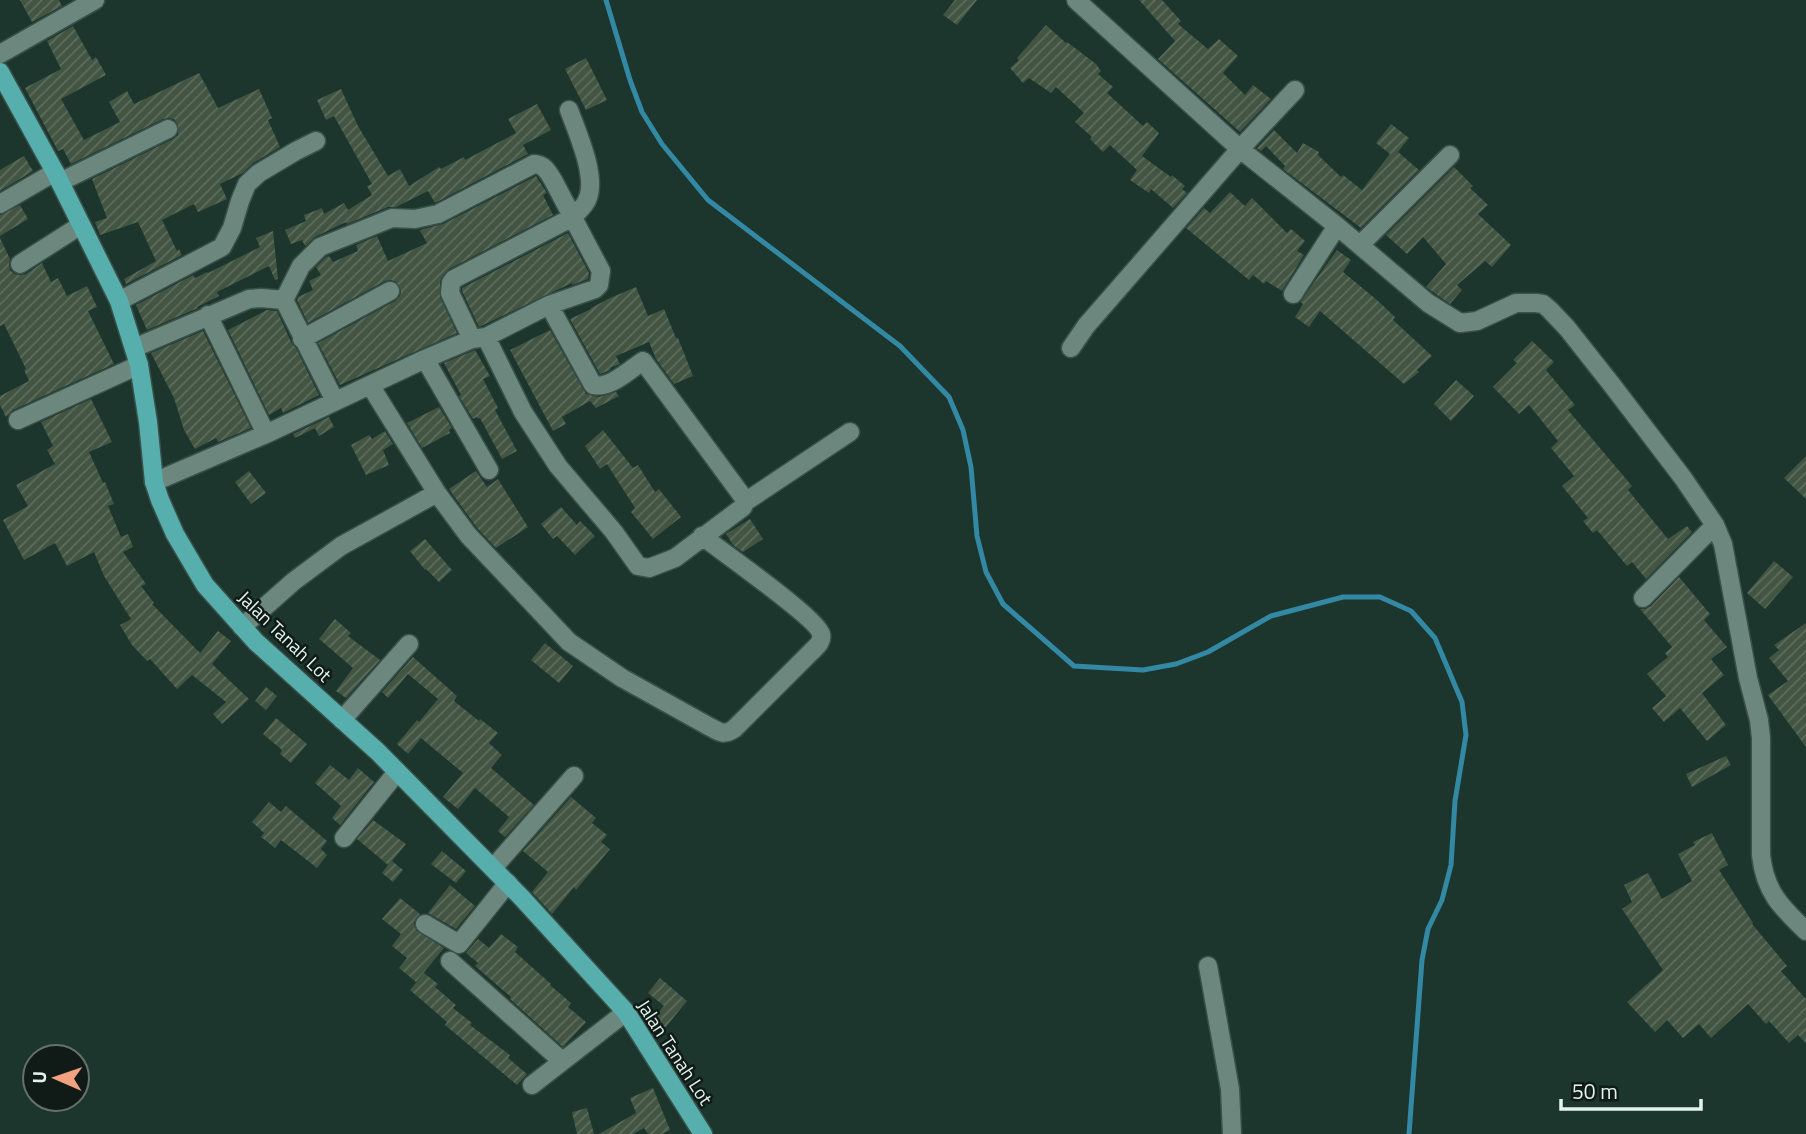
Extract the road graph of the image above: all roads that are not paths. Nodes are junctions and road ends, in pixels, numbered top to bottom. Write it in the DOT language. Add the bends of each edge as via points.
graph roads {
  1 [pos="96,0"];
  2 [pos="1076,0"];
  3 [pos="0,54"];
  4 [pos="0,72"];
  5 [pos="1295,90"];
  6 [pos="569,110"];
  7 [pos="168,129"];
  8 [pos="316,141"];
  9 [pos="1240,149"];
  10 [pos="1450,155"];
  11 [pos="57,177"];
  12 [pos="0,204"];
  13 [pos="573,217"];
  14 [pos="81,225"];
  15 [pos="1337,226"];
  16 [pos="1360,245"];
  17 [pos="20,264"];
  18 [pos="390,291"];
  19 [pos="1293,294"];
  20 [pos="284,300"];
  21 [pos="119,301"];
  22 [pos="549,305"];
  23 [pos="208,315"];
  24 [pos="479,338"];
  25 [pos="302,339"];
  26 [pos="1071,348"];
  27 [pos="137,356"];
  28 [pos="425,359"];
  29 [pos="370,385"];
  30 [pos="335,401"];
  31 [pos="18,420"];
  32 [pos="850,432"];
  33 [pos="266,434"];
  34 [pos="489,471"];
  35 [pos="154,482"];
  36 [pos="437,493"];
  37 [pos="745,502"];
  38 [pos="1716,525"];
  39 [pos="702,536"];
  40 [pos="1643,598"];
  41 [pos="242,627"];
  42 [pos="409,645"];
  43 [pos="342,720"];
  44 [pos="397,772"];
  45 [pos="574,776"];
  46 [pos="344,838"];
  47 [pos="493,868"];
  48 [pos="508,883"];
  49 [pos="425,924"];
  50 [pos="1806,931"];
  51 [pos="450,961"];
  52 [pos="1208,966"];
  53 [pos="625,1012"];
  54 [pos="562,1061"];
  55 [pos="532,1085"];
  56 [pos="703,1134"];
  57 [pos="1232,1134"];
  1 -- 3 [label="street"];
  2 -- 9 [label="street"];
  4 -- 11 [label="main road, Jalan Tanah Lot"];
  5 -- 9 [label="street"];
  6 -- 13 [label="street" via="590,186 587,201"];
  7 -- 11 [label="street"];
  8 -- 21 [label="street" via="247,184 222,247"];
  9 -- 15 [label="street"];
  9 -- 26 [label="street"];
  10 -- 16 [label="street"];
  11 -- 12 [label="street"];
  11 -- 14 [label="main road, Jalan Tanah Lot"];
  13 -- 20 [label="street" via="546,169 534,164 438,214 392,218 320,247 301,266"];
  13 -- 22 [label="street" via="601,271 599,285"];
  13 -- 24 [label="street" via="454,279 450,293"];
  14 -- 17 [label="street"];
  14 -- 21 [label="main road, Jalan Tanah Lot"];
  15 -- 16 [label="street"];
  15 -- 19 [label="street"];
  16 -- 38 [label="street" via="1428,303 1460,323 1488,317 1516,303 1543,304 1612,385"];
  18 -- 25 [label="street"];
  20 -- 23 [label="street" via="249,299"];
  20 -- 25 [label="street"];
  21 -- 27 [label="main road, Jalan Tanah Lot"];
  22 -- 24 [label="street"];
  22 -- 37 [label="street" via="593,385 612,382 643,361"];
  23 -- 27 [label="street"];
  23 -- 33 [label="street"];
  24 -- 28 [label="street"];
  24 -- 39 [label="street" via="558,466 638,566 649,568 675,558"];
  25 -- 30 [label="street"];
  27 -- 31 [label="street"];
  27 -- 35 [label="main road, Jalan Tanah Lot"];
  28 -- 29 [label="street"];
  28 -- 34 [label="street"];
  29 -- 30 [label="street"];
  29 -- 36 [label="street"];
  30 -- 33 [label="street"];
  32 -- 37 [label="street"];
  33 -- 35 [label="street"];
  35 -- 41 [label="main road, Jalan Tanah Lot" via="175,534 205,585"];
  36 -- 39 [label="street" via="468,535 569,642 622,678 727,733 822,636 792,604"];
  36 -- 41 [label="street" via="341,546"];
  37 -- 39 [label="street"];
  38 -- 40 [label="street"];
  38 -- 50 [label="street" via="1759,720 1762,870 1779,905"];
  41 -- 43 [label="main road, Jalan Tanah Lot"];
  42 -- 43 [label="street"];
  43 -- 44 [label="main road, Jalan Tanah Lot"];
  44 -- 46 [label="street"];
  44 -- 47 [label="main road, Jalan Tanah Lot"];
  45 -- 47 [label="street"];
  47 -- 48 [label="main road, Jalan Tanah Lot"];
  48 -- 49 [label="street" via="459,944"];
  48 -- 53 [label="main road, Jalan Tanah Lot"];
  51 -- 54 [label="street"];
  52 -- 57 [label="street" via="1230,1089"];
  53 -- 54 [label="street"];
  53 -- 56 [label="main road, Jalan Tanah Lot"];
  54 -- 55 [label="street"];
}
